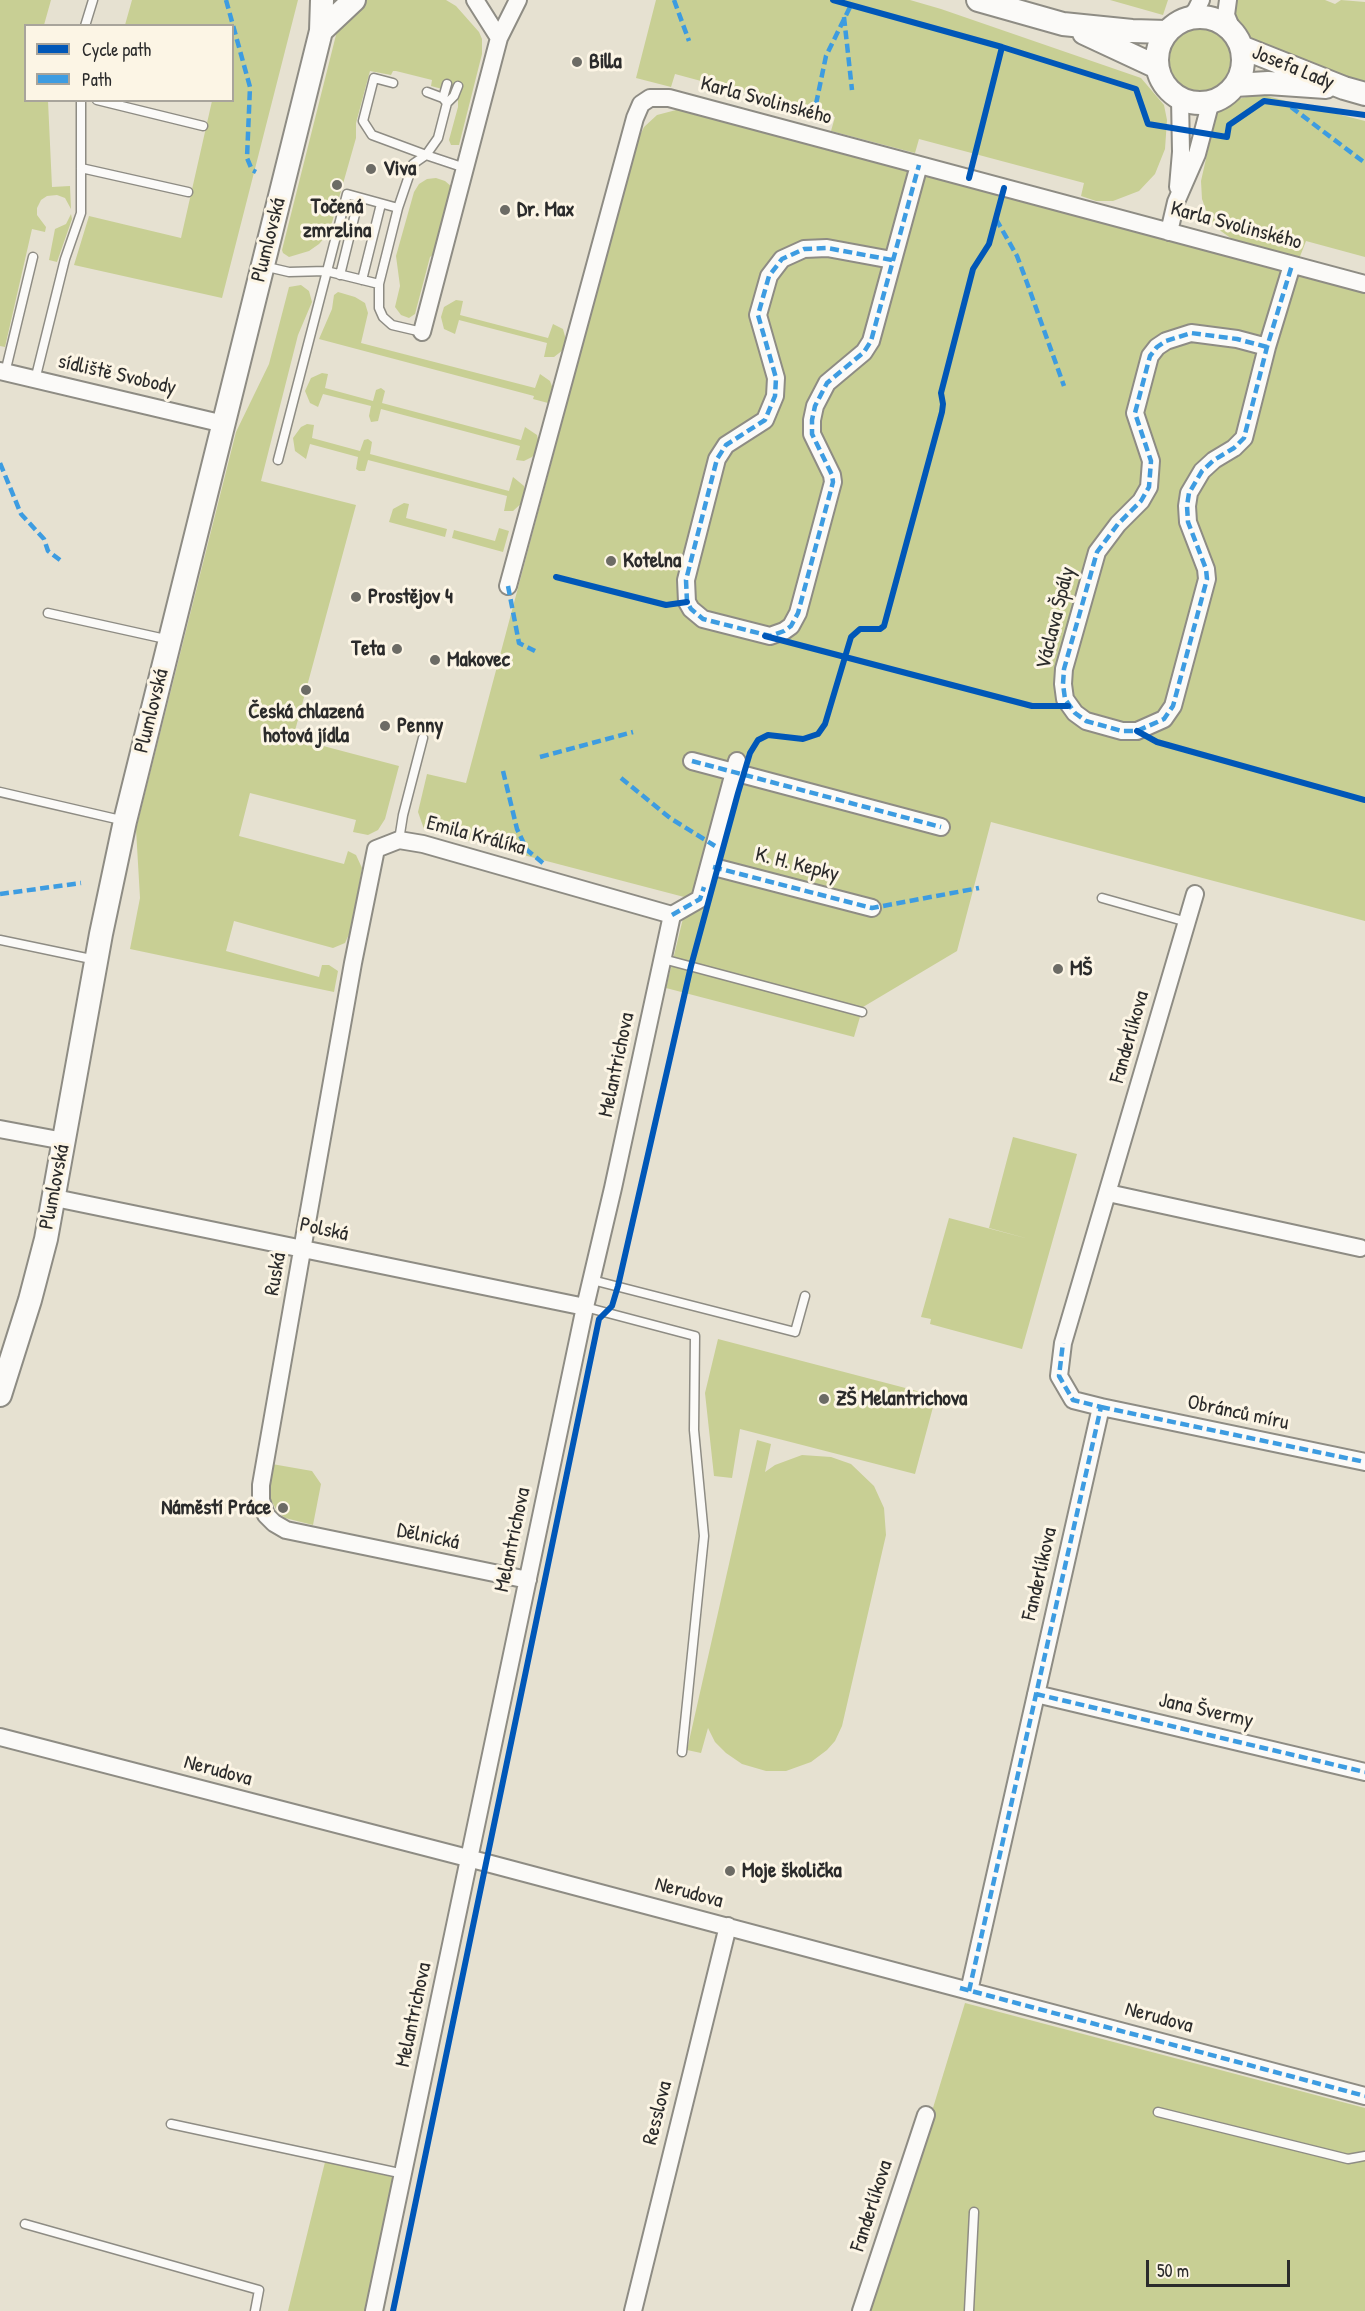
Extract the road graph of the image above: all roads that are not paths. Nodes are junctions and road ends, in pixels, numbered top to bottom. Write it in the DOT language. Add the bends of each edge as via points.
graph roads {
  1 [pos="93,0"];
  2 [pos="322,0"];
  3 [pos="354,0"];
  4 [pos="460,0"];
  5 [pos="518,0"];
  6 [pos="978,0"];
  7 [pos="1228,0"];
  8 [pos="476,3"];
  9 [pos="1195,9"];
  10 [pos="87,24"];
  11 [pos="1063,24"];
  12 [pos="321,31"];
  13 [pos="1167,32"];
  14 [pos="499,38"];
  15 [pos="1237,40"];
  16 [pos="1157,66"];
  17 [pos="393,83"];
  18 [pos="447,84"];
  19 [pos="1234,85"];
  20 [pos="458,86"];
  21 [pos="1355,91"];
  22 [pos="427,92"];
  23 [pos="1180,98"];
  24 [pos="445,100"];
  25 [pos="1211,101"];
  26 [pos="81,102"];
  27 [pos="105,102"];
  28 [pos="203,126"];
  29 [pos="426,155"];
  30 [pos="919,165"];
  31 [pos="81,168"];
  32 [pos="465,168"];
  33 [pos="188,192"];
  34 [pos="359,198"];
  35 [pos="1176,202"];
  36 [pos="381,204"];
  37 [pos="399,208"];
  38 [pos="1168,232"];
  39 [pos="33,257"];
  40 [pos="892,260"];
  41 [pos="1292,265"];
  42 [pos="263,266"];
  43 [pos="326,271"];
  44 [pos="340,274"];
  45 [pos="362,280"];
  46 [pos="378,284"];
  47 [pos="1365,284"];
  48 [pos="422,333"];
  49 [pos="1267,347"];
  50 [pos="2,372"];
  51 [pos="35,380"];
  52 [pos="224,424"];
  53 [pos="278,460"];
  54 [pos="508,586"];
  55 [pos="48,613"];
  56 [pos="170,640"];
  57 [pos="423,738"];
  58 [pos="692,761"];
  59 [pos="736,766"];
  60 [pos="0,792"];
  61 [pos="125,821"];
  62 [pos="941,827"];
  63 [pos="399,840"];
  64 [pos="711,866"];
  65 [pos="1195,894"];
  66 [pos="1102,898"];
  67 [pos="872,908"];
  68 [pos="672,915"];
  69 [pos="1187,922"];
  70 [pos="0,940"];
  71 [pos="663,958"];
  72 [pos="97,960"];
  73 [pos="348,995"];
  74 [pos="862,1012"];
  75 [pos="0,1129"];
  76 [pos="64,1141"];
  77 [pos="1108,1193"];
  78 [pos="55,1198"];
  79 [pos="1360,1248"];
  80 [pos="303,1249"];
  81 [pos="592,1280"];
  82 [pos="805,1296"];
  83 [pos="585,1307"];
  84 [pos="0,1395"];
  85 [pos="1101,1407"];
  86 [pos="1365,1462"];
  87 [pos="319,1537"];
  88 [pos="528,1580"];
  89 [pos="1036,1695"];
  90 [pos="0,1737"];
  91 [pos="682,1752"];
  92 [pos="1365,1772"];
  93 [pos="469,1859"];
  94 [pos="728,1926"];
  95 [pos="969,1990"];
  96 [pos="1365,2096"];
  97 [pos="1158,2112"];
  98 [pos="926,2115"];
  99 [pos="171,2124"];
  100 [pos="1365,2156"];
  101 [pos="404,2174"];
  102 [pos="974,2212"];
  103 [pos="25,2224"];
  104 [pos="255,2311"];
  105 [pos="377,2311"];
  106 [pos="633,2311"];
  107 [pos="861,2311"];
  108 [pos="969,2311"];
  1 -- 10 [label="lane"];
  2 -- 12 [label="main road, Plumlovská"];
  3 -- 12 [label="main road"];
  4 -- 8 [label="street"];
  5 -- 14 [label="street"];
  6 -- 11 [label="main road"];
  7 -- 15 [label="street" via="1226,15"];
  8 -- 14 [label="street"];
  9 -- 13 [label="main road, Josefa Lady"];
  9 -- 15 [label="main road, Josefa Lady" via="1197,17 1214,19"];
  11 -- 13 [label="main road"];
  11 -- 16 [label="main road"];
  12 -- 42 [label="main road, Plumlovská"];
  13 -- 16 [label="main road" via="1158,48"];
  14 -- 32 [label="street"];
  15 -- 19 [label="main road, Josefa Lady" via="1242,67"];
  15 -- 21 [label="main road, Josefa Lady"];
  16 -- 23 [label="main road" via="1165,85"];
  17 -- 29 [label="lane" via="374,78 363,121 372,135"];
  18 -- 24 [label="lane"];
  19 -- 21 [label="main road, Josefa Lady" via="1268,83"];
  19 -- 25 [label="main road, Josefa Lady"];
  20 -- 24 [label="lane" via="454,96"];
  22 -- 24 [label="lane"];
  23 -- 25 [label="main road"];
  23 -- 35 [label="street" via="1181,152"];
  24 -- 29 [label="lane" via="438,138"];
  25 -- 35 [label="street" via="1197,154"];
  26 -- 31 [label="lane"];
  27 -- 28 [label="lane"];
  29 -- 32 [label="lane"];
  29 -- 37 [label="lane" via="413,164"];
  30 -- 38 [label="street, Karla Svolinského"];
  30 -- 40 [label="street"];
  30 -- 54 [label="street, Karla Svolinského" via="669,98 644,101 635,118"];
  31 -- 33 [label="lane"];
  31 -- 51 [label="lane" via="81,213 65,259"];
  32 -- 48 [label="street"];
  34 -- 36 [label="lane"];
  34 -- 43 [label="lane" via="347,194"];
  34 -- 44 [label="lane"];
  35 -- 38 [label="street"];
  36 -- 37 [label="lane"];
  36 -- 45 [label="lane"];
  37 -- 46 [label="lane"];
  38 -- 41 [label="street, Karla Svolinského"];
  39 -- 50 [label="lane"];
  40 -- 40 [label="street" via="869,346 827,383 815,405 812,434 833,482 795,620 784,631 770,636 703,620 687,602 686,580 717,459 726,445 765,420 776,396 776,378 758,315 769,276 782,259 804,249 827,248"];
  41 -- 47 [label="street, Karla Svolinského"];
  41 -- 49 [label="street, Václava Špály"];
  42 -- 43 [label="lane" via="289,272"];
  42 -- 52 [label="main road, Plumlovská"];
  43 -- 44 [label="lane"];
  43 -- 53 [label="lane"];
  44 -- 45 [label="lane"];
  45 -- 46 [label="lane"];
  46 -- 48 [label="lane" via="383,317 392,325"];
  49 -- 49 [label="street, Václava Špály" via="1244,438 1202,471 1189,493 1188,522 1207,579 1173,706 1164,719 1137,732 1086,721 1068,706 1063,693 1064,669 1097,552 1141,501 1150,484 1151,461 1135,413 1150,356 1166,341 1191,333"];
  50 -- 51 [label="street, sídliště Svobody"];
  51 -- 52 [label="street, sídliště Svobody"];
  52 -- 56 [label="main road, Plumlovská"];
  55 -- 56 [label="lane"];
  56 -- 61 [label="main road, Plumlovská"];
  57 -- 63 [label="lane"];
  58 -- 59 [label="street"];
  59 -- 62 [label="street"];
  59 -- 64 [label="street"];
  60 -- 61 [label="lane"];
  61 -- 72 [label="main road, Plumlovská"];
  63 -- 68 [label="street, Emila Králíka"];
  63 -- 73 [label="street, Emila Králíka" via="376,849"];
  64 -- 67 [label="street, K. H. Kepky"];
  64 -- 68 [label="street" via="700,899"];
  65 -- 69 [label="street, Fanderlíkova"];
  66 -- 69 [label="lane"];
  68 -- 71 [label="street, Melantrichova"];
  69 -- 77 [label="street, Fanderlíkova"];
  70 -- 72 [label="lane"];
  71 -- 74 [label="lane"];
  71 -- 81 [label="street, Melantrichova"];
  72 -- 76 [label="main road, Plumlovská"];
  73 -- 80 [label="street, Ruská"];
  75 -- 76 [label="street"];
  76 -- 78 [label="main road, Plumlovská"];
  77 -- 79 [label="street"];
  77 -- 85 [label="street, Fanderlíkova" via="1063,1343 1059,1376 1073,1400"];
  78 -- 80 [label="street, Polská"];
  78 -- 84 [label="main road, Plumlovská" via="30,1300"];
  80 -- 83 [label="street, Polská"];
  80 -- 87 [label="street, Ruská" via="261,1500 266,1515 274,1523 286,1530"];
  81 -- 82 [label="lane" via="795,1332"];
  81 -- 83 [label="street, Melantrichova"];
  83 -- 88 [label="street, Melantrichova"];
  83 -- 91 [label="lane" via="695,1336 694,1430 704,1536"];
  85 -- 86 [label="street, Obránců míru"];
  85 -- 89 [label="street, Fanderlíkova"];
  87 -- 88 [label="street, Dělnická"];
  88 -- 93 [label="street, Melantrichova"];
  89 -- 92 [label="street, Jana Švermy"];
  89 -- 95 [label="street, Fanderlíkova"];
  90 -- 93 [label="street, Nerudova"];
  93 -- 94 [label="street, Nerudova"];
  93 -- 101 [label="street, Melantrichova"];
  94 -- 95 [label="street, Nerudova"];
  94 -- 106 [label="street, Resslova"];
  95 -- 96 [label="street, Nerudova"];
  97 -- 100 [label="lane" via="1348,2159"];
  98 -- 107 [label="street, Fanderlíkova"];
  99 -- 101 [label="lane"];
  101 -- 105 [label="street, Melantrichova"];
  102 -- 108 [label="lane"];
  103 -- 104 [label="lane" via="259,2290"];
}
